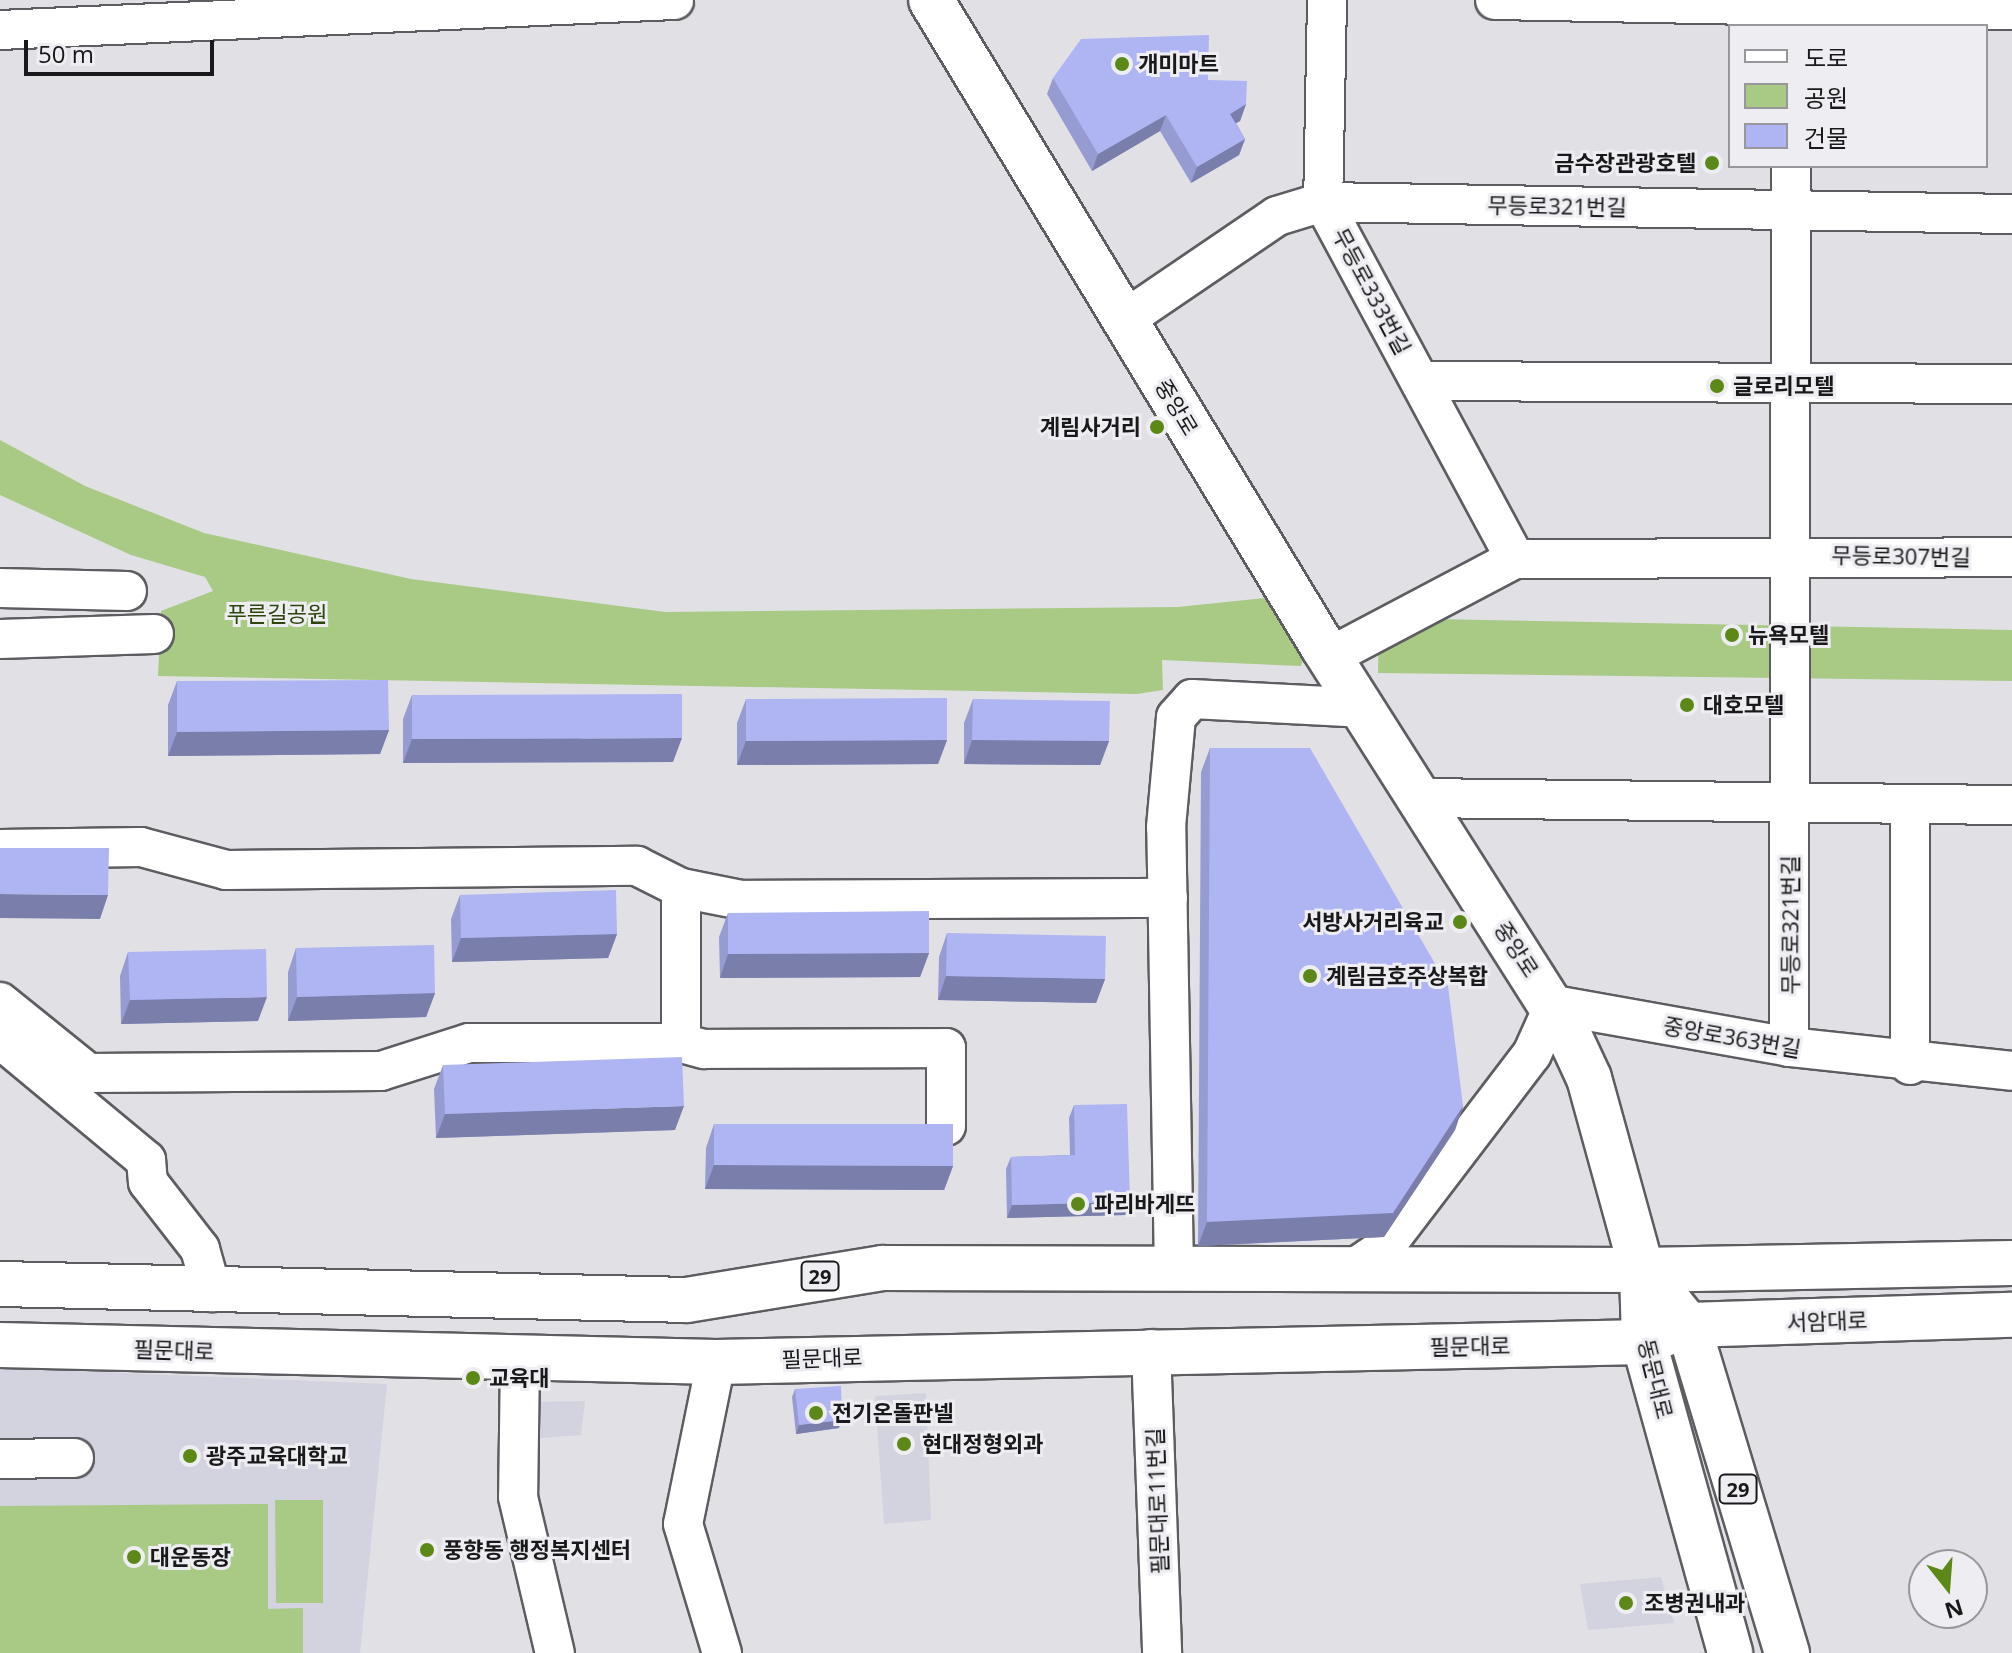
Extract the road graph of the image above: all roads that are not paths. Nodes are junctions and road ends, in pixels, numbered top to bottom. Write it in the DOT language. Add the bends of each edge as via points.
graph roads {
  1 [pos="674,0"];
  2 [pos="931,0"];
  3 [pos="1327,0"];
  4 [pos="1495,0"];
  5 [pos="2003,7"];
  6 [pos="1792,11"];
  7 [pos="0,30"];
  8 [pos="1791,168"];
  9 [pos="1323,202"];
  10 [pos="1791,211"];
  11 [pos="2012,214"];
  12 [pos="1124,320"];
  13 [pos="1420,381"];
  14 [pos="1791,383"];
  15 [pos="2012,384"];
  16 [pos="1791,554"];
  17 [pos="2012,557"];
  18 [pos="1515,559"];
  19 [pos="0,588"];
  20 [pos="127,591"];
  21 [pos="154,634"];
  22 [pos="0,639"];
  23 [pos="1329,657"];
  24 [pos="1361,708"];
  25 [pos="1418,798"];
  26 [pos="1790,802"];
  27 [pos="1910,804"];
  28 [pos="2012,805"];
  29 [pos="0,849"];
  30 [pos="681,888"];
  31 [pos="1168,898"];
  32 [pos="0,1002"];
  33 [pos="1554,1005"];
  34 [pos="0,1039"];
  35 [pos="681,1043"];
  36 [pos="1789,1047"];
  37 [pos="1910,1065"];
  38 [pos="2012,1071"];
  39 [pos="946,1126"];
  40 [pos="2012,1263"];
  41 [pos="1642,1270"];
  42 [pos="1174,1271"];
  43 [pos="1350,1271"];
  44 [pos="0,1284"];
  45 [pos="212,1292"];
  46 [pos="2012,1315"];
  47 [pos="1688,1325"];
  48 [pos="1644,1342"];
  49 [pos="0,1345"];
  50 [pos="1151,1349"];
  51 [pos="520,1360"];
  52 [pos="716,1362"];
  53 [pos="74,1458"];
  54 [pos="0,1459"];
  55 [pos="555,1653"];
  56 [pos="722,1653"];
  57 [pos="1162,1653"];
  58 [pos="1730,1653"];
  59 [pos="1787,1653"];
  1 -- 7 [label="street"];
  2 -- 12 [label="main road, 중앙로"];
  3 -- 9 [label="street, 무등로333번길"];
  4 -- 6 [label="street"];
  5 -- 6 [label="street"];
  8 -- 10 [label="street, 무등로321번길"];
  9 -- 10 [label="street, 무등로321번길"];
  9 -- 12 [label="street" via="1277,216"];
  9 -- 13 [label="street, 무등로333번길"];
  10 -- 11 [label="street"];
  10 -- 14 [label="street, 무등로321번길"];
  12 -- 23 [label="main road, 중앙로"];
  13 -- 14 [label="street"];
  13 -- 18 [label="street, 무등로333번길"];
  14 -- 15 [label="street"];
  14 -- 16 [label="street, 무등로321번길"];
  16 -- 17 [label="street, 무등로307번길"];
  16 -- 18 [label="street"];
  16 -- 26 [label="street, 무등로321번길"];
  18 -- 23 [label="street"];
  19 -- 20 [label="street"];
  21 -- 22 [label="street"];
  23 -- 24 [label="main road, 중앙로"];
  24 -- 25 [label="main road, 중앙로"];
  24 -- 31 [label="street" via="1192,699 1176,717 1166,827"];
  25 -- 26 [label="street"];
  25 -- 33 [label="main road, 중앙로"];
  26 -- 27 [label="street"];
  26 -- 36 [label="street, 무등로321번길"];
  27 -- 28 [label="street"];
  27 -- 37 [label="street"];
  29 -- 30 [label="street" via="141,847 226,870 637,866"];
  30 -- 31 [label="street" via="741,900"];
  30 -- 35 [label="street"];
  31 -- 42 [label="street"];
  32 -- 35 [label="street" via="88,1073 381,1071 469,1043"];
  33 -- 36 [label="street, 중앙로363번길"];
  33 -- 41 [label="main road, 중앙로" via="1589,1078"];
  33 -- 43 [label="street" via="1532,1054 1412,1212 1384,1248"];
  34 -- 45 [label="street" via="146,1160 148,1182 200,1249"];
  35 -- 39 [label="street" via="704,1049 946,1048"];
  36 -- 37 [label="street, 중앙로363번길"];
  37 -- 38 [label="street, 중앙로363번길"];
  40 -- 41 [label="main road"];
  41 -- 43 [label="main road, 29"];
  41 -- 47 [label="main road, 동문대로 / 29"];
  41 -- 48 [label="main road, 동문대로"];
  42 -- 43 [label="main road, 29"];
  42 -- 45 [label="main road, 29" via="856,1269 687,1300"];
  44 -- 45 [label="main road, 29"];
  46 -- 47 [label="main road, 서암대로"];
  47 -- 48 [label="main road, 서암대로"];
  47 -- 59 [label="main road, 동문대로 / 29"];
  48 -- 50 [label="main road, 필문대로"];
  48 -- 58 [label="main road, 동문대로 / 29"];
  49 -- 51 [label="main road, 필문대로"];
  50 -- 52 [label="main road, 필문대로"];
  50 -- 57 [label="street, 필문대로11번길"];
  51 -- 52 [label="main road, 필문대로"];
  51 -- 55 [label="street" via="518,1497"];
  52 -- 56 [label="street" via="683,1500"];
  53 -- 54 [label="street"];
}
